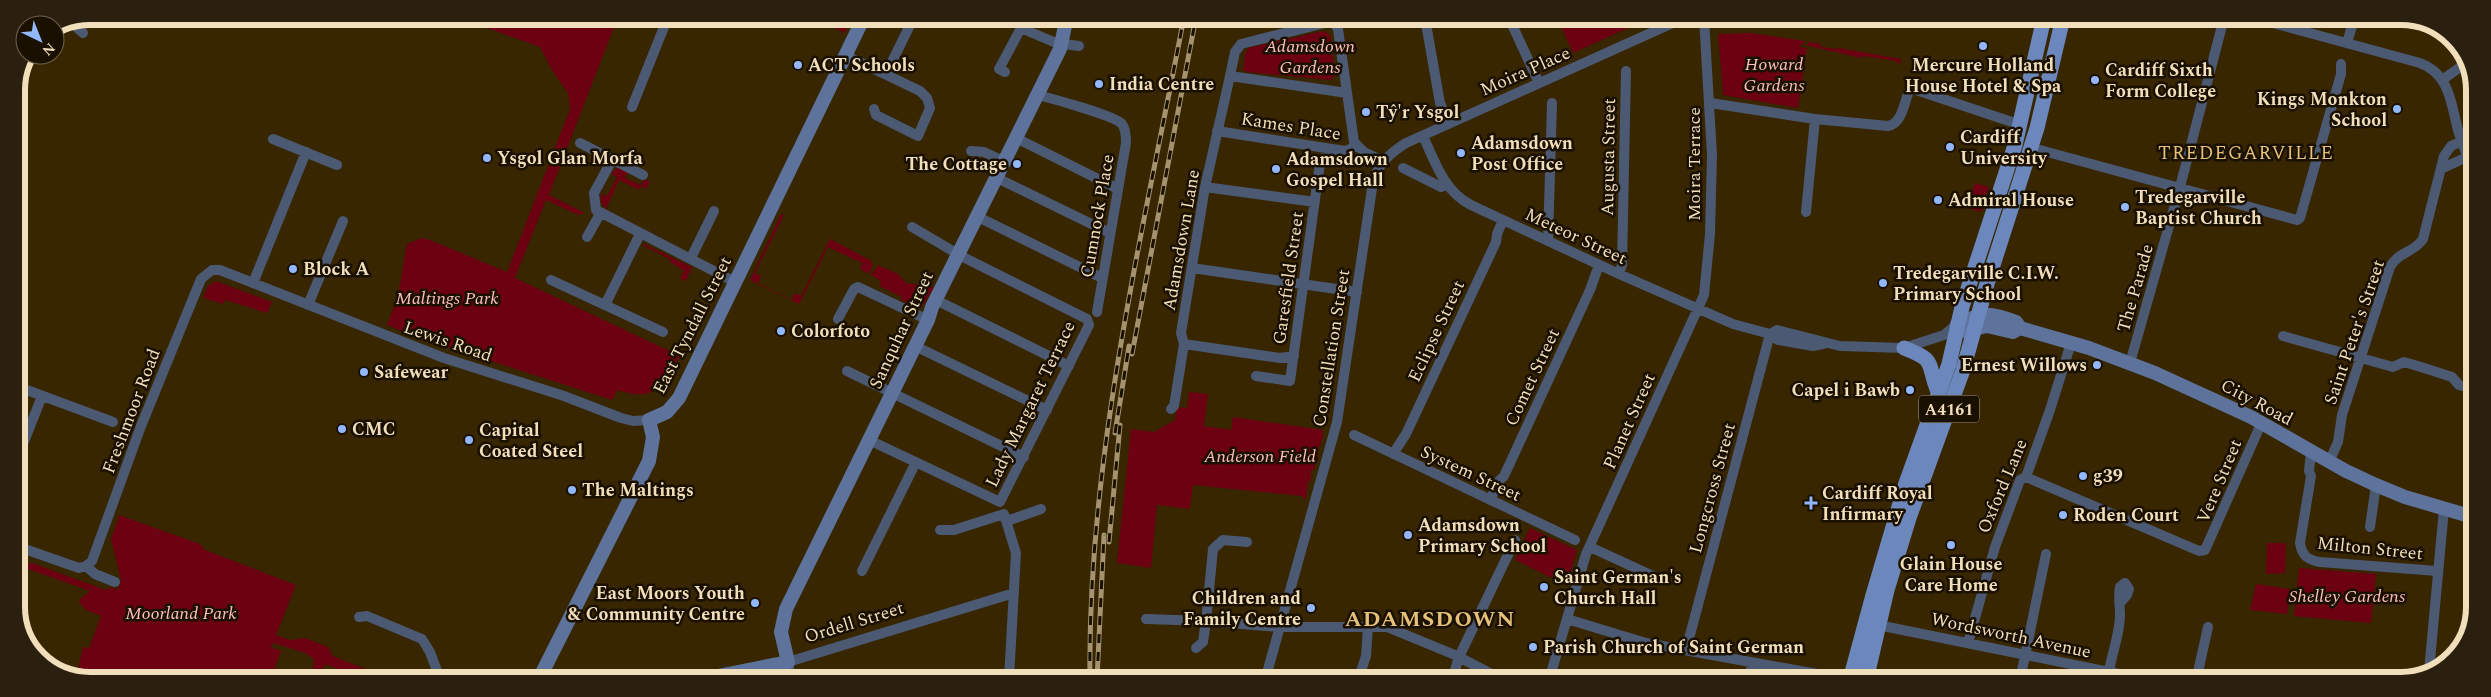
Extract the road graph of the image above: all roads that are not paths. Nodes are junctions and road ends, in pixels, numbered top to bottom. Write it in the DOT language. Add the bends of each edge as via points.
graph roads {
  1 [pos="665,25"];
  2 [pos="860,25"];
  3 [pos="910,25"];
  4 [pos="1022,25"];
  5 [pos="1066,25"];
  6 [pos="1318,25"];
  7 [pos="1336,25"];
  8 [pos="1426,25"];
  9 [pos="1512,25"];
  10 [pos="1668,25"];
  11 [pos="1704,25"];
  12 [pos="2042,25"];
  13 [pos="2061,25"];
  14 [pos="2222,25"];
  15 [pos="2283,25"];
  16 [pos="2352,25"];
  17 [pos="76,26"];
  18 [pos="1021,28"];
  19 [pos="83,33"];
  20 [pos="2347,43"];
  21 [pos="1062,44"];
  22 [pos="1079,46"];
  23 [pos="845,55"];
  24 [pos="2341,64"];
  25 [pos="2461,66"];
  26 [pos="1626,71"];
  27 [pos="1005,72"];
  28 [pos="886,74"];
  29 [pos="1230,76"];
  30 [pos="2442,80"];
  31 [pos="1539,83"];
  32 [pos="1347,93"];
  33 [pos="1037,95"];
  34 [pos="1552,103"];
  35 [pos="1710,103"];
  36 [pos="632,107"];
  37 [pos="874,109"];
  38 [pos="1815,120"];
  39 [pos="1449,123"];
  40 [pos="2021,125"];
  41 [pos="1217,131"];
  42 [pos="1423,136"];
  43 [pos="1016,138"];
  44 [pos="273,139"];
  45 [pos="2462,141"];
  46 [pos="580,143"];
  47 [pos="1357,146"];
  48 [pos="1331,149"];
  49 [pos="972,151"];
  50 [pos="306,152"];
  51 [pos="2466,153"];
  52 [pos="2029,155"];
  53 [pos="2466,156"];
  54 [pos="612,160"];
  55 [pos="1384,161"];
  56 [pos="1004,162"];
  57 [pos="337,165"];
  58 [pos="1403,168"];
  59 [pos="2443,168"];
  60 [pos="643,175"];
  61 [pos="997,178"];
  62 [pos="1447,184"];
  63 [pos="1205,186"];
  64 [pos="2180,187"];
  65 [pos="1118,189"];
  66 [pos="1315,202"];
  67 [pos="714,211"];
  68 [pos="1806,212"];
  69 [pos="600,214"];
  70 [pos="978,217"];
  71 [pos="1503,220"];
  72 [pos="343,221"];
  73 [pos="912,227"];
  74 [pos="640,234"];
  75 [pos="1110,234"];
  76 [pos="587,237"];
  77 [pos="1548,241"];
  78 [pos="959,254"];
  79 [pos="691,258"];
  80 [pos="1599,265"];
  81 [pos="1192,268"];
  82 [pos="212,270"];
  83 [pos="1619,274"];
  84 [pos="1102,278"];
  85 [pos="551,280"];
  86 [pos="736,282"];
  87 [pos="253,283"];
  88 [pos="1302,284"];
  89 [pos="1357,292"];
  90 [pos="936,300"];
  91 [pos="308,305"];
  92 [pos="605,305"];
  93 [pos="1698,309"];
  94 [pos="1097,312"];
  95 [pos="838,319"];
  96 [pos="928,320"];
  97 [pos="1976,321"];
  98 [pos="663,332"];
  99 [pos="1952,332"];
  100 [pos="1770,334"];
  101 [pos="2283,336"];
  102 [pos="2071,343"];
  103 [pos="1184,344"];
  104 [pos="915,346"];
  105 [pos="1904,348"];
  106 [pos="1294,356"];
  107 [pos="2362,358"];
  108 [pos="2130,363"];
  109 [pos="1069,366"];
  110 [pos="847,371"];
  111 [pos="1256,376"];
  112 [pos="2466,387"];
  113 [pos="25,389"];
  114 [pos="1938,392"];
  115 [pos="892,393"];
  116 [pos="42,396"];
  117 [pos="1171,409"];
  118 [pos="1047,410"];
  119 [pos="649,420"];
  120 [pos="113,422"];
  121 [pos="2261,424"];
  122 [pos="1354,436"];
  123 [pos="25,439"];
  124 [pos="869,440"];
  125 [pos="2311,452"];
  126 [pos="1393,454"];
  127 [pos="1024,457"];
  128 [pos="916,462"];
  129 [pos="2329,462"];
  130 [pos="2026,477"];
  131 [pos="2376,485"];
  132 [pos="1490,500"];
  133 [pos="1041,509"];
  134 [pos="2444,509"];
  135 [pos="2466,515"];
  136 [pos="1006,518"];
  137 [pos="2370,527"];
  138 [pos="940,530"];
  139 [pos="1515,540"];
  140 [pos="1575,540"];
  141 [pos="1247,542"];
  142 [pos="1590,547"];
  143 [pos="25,551"];
  144 [pos="2046,554"];
  145 [pos="86,566"];
  146 [pos="862,571"];
  147 [pos="2438,571"];
  148 [pos="1652,576"];
  149 [pos="115,582"];
  150 [pos="1014,593"];
  151 [pos="2122,602"];
  152 [pos="359,617"];
  153 [pos="1146,618"];
  154 [pos="1567,619"];
  155 [pos="1206,621"];
  156 [pos="1872,624"];
  157 [pos="1279,627"];
  158 [pos="1368,627"];
  159 [pos="2208,627"];
  160 [pos="1968,643"];
  161 [pos="1196,648"];
  162 [pos="1686,650"];
  163 [pos="2026,655"];
  164 [pos="1459,657"];
  165 [pos="788,662"];
  166 [pos="1753,663"];
  167 [pos="2430,665"];
  168 [pos="2109,671"];
  169 [pos="437,672"];
  170 [pos="542,672"];
  171 [pos="739,672"];
  172 [pos="790,672"];
  173 [pos="1009,672"];
  174 [pos="1267,672"];
  175 [pos="1361,672"];
  176 [pos="1454,672"];
  177 [pos="1488,672"];
  178 [pos="1551,672"];
  179 [pos="1750,672"];
  180 [pos="1804,672"];
  181 [pos="1853,672"];
  182 [pos="1867,672"];
  183 [pos="2022,672"];
  184 [pos="2114,672"];
  185 [pos="2198,672"];
  1 -- 36 [label="street"];
  2 -- 23 [label="street, East Tyndall Street"];
  3 -- 28 [label="street"];
  4 -- 18 [label="street"];
  5 -- 21 [label="street, Sanquhar Street"];
  6 -- 29 [label="street, Adamsdown Lane" via="1242,44 1235,52"];
  7 -- 32 [label="street, Adamsdown Lane"];
  8 -- 39 [label="street" via="1440,102"];
  9 -- 31 [label="street"];
  10 -- 31 [label="street, Moira Place"];
  11 -- 35 [label="street, Moira Terrace"];
  12 -- 40 [label="main road, A4161"];
  13 -- 52 [label="main road, A4161"];
  14 -- 64 [label="street, The Parade"];
  15 -- 20 [label="street"];
  16 -- 20 [label="street"];
  17 -- 19 [label="street"];
  18 -- 21 [label="street"];
  18 -- 27 [label="street" via="999,69"];
  20 -- 30 [label="street" via="2427,66"];
  21 -- 22 [label="street"];
  21 -- 33 [label="street, Sanquhar Street"];
  23 -- 28 [label="street"];
  23 -- 86 [label="street, East Tyndall Street"];
  24 -- 64 [label="street" via="2341,74 2300,218 2297,220"];
  25 -- 30 [label="street"];
  26 -- 83 [label="street, Augusta Street" via="1622,265"];
  28 -- 37 [label="street" via="924,94 930,103 929,114 918,136 876,115"];
  29 -- 32 [label="street"];
  29 -- 41 [label="street, Adamsdown Lane"];
  30 -- 45 [label="street" via="2452,100"];
  31 -- 39 [label="street, Moira Place"];
  32 -- 47 [label="street" via="1351,131"];
  33 -- 43 [label="street, Sanquhar Street"];
  33 -- 65 [label="street, Cumnock Place" via="1076,104 1120,121 1124,126 1126,143"];
  34 -- 77 [label="street"];
  35 -- 38 [label="street"];
  35 -- 93 [label="street, Moira Terrace" via="1710,234 1704,290"];
  38 -- 40 [label="street" via="1888,126 1896,123 1913,88"];
  38 -- 68 [label="street"];
  39 -- 42 [label="street, Moira Place"];
  40 -- 99 [label="main road, A4161"];
  41 -- 48 [label="street, Kames Place"];
  41 -- 63 [label="street, Adamsdown Lane"];
  42 -- 55 [label="street, Moira Place" via="1399,148"];
  42 -- 62 [label="street, Meteor Street"];
  43 -- 56 [label="street, Sanquhar Street"];
  43 -- 65 [label="street"];
  44 -- 50 [label="street"];
  45 -- 51 [label="street"];
  45 -- 59 [label="street, Saint Peter's Street" via="2448,150 2442,162"];
  46 -- 54 [label="street"];
  47 -- 48 [label="street, Kames Place" via="1345,151"];
  47 -- 55 [label="street, Kames Place"];
  48 -- 66 [label="street, Garesfield Street" via="1320,163"];
  49 -- 56 [label="street" via="984,152"];
  50 -- 57 [label="street"];
  50 -- 87 [label="street"];
  52 -- 64 [label="street" via="2038,150"];
  52 -- 97 [label="main road, A4161"];
  53 -- 59 [label="street"];
  54 -- 60 [label="street"];
  54 -- 69 [label="street" via="594,193 596,210"];
  55 -- 89 [label="street, Constellation Street" via="1373,182"];
  56 -- 61 [label="street, Sanquhar Street"];
  58 -- 62 [label="street" via="1441,187"];
  59 -- 107 [label="street, Saint Peter's Street" via="2423,239 2396,258 2390,267"];
  61 -- 70 [label="street, Sanquhar Street"];
  61 -- 75 [label="street"];
  62 -- 71 [label="street, Meteor Street" via="1464,202"];
  63 -- 66 [label="street"];
  63 -- 81 [label="street, Adamsdown Lane"];
  64 -- 108 [label="street, The Parade"];
  65 -- 75 [label="street, Cumnock Place"];
  66 -- 88 [label="street, Garesfield Street"];
  67 -- 79 [label="street"];
  69 -- 74 [label="street"];
  69 -- 76 [label="street"];
  70 -- 78 [label="street, Sanquhar Street"];
  70 -- 84 [label="street"];
  71 -- 77 [label="street, Meteor Street"];
  71 -- 126 [label="street, Eclipse Street" via="1406,434"];
  72 -- 91 [label="street"];
  73 -- 78 [label="street"];
  74 -- 79 [label="street"];
  74 -- 92 [label="street"];
  75 -- 84 [label="street, Cumnock Place"];
  77 -- 80 [label="street, Meteor Street"];
  78 -- 90 [label="street, Sanquhar Street"];
  78 -- 109 [label="street, Lady Margaret Terrace" via="1087,319 1089,325"];
  79 -- 86 [label="street"];
  80 -- 83 [label="street, Meteor Street"];
  80 -- 132 [label="street, Comet Street" via="1512,459"];
  81 -- 88 [label="street"];
  81 -- 103 [label="street, Adamsdown Lane" via="1181,333"];
  82 -- 87 [label="street, Lewis Road"];
  82 -- 145 [label="street, Freshmoor Road" via="201,279 186,314 92,561"];
  83 -- 93 [label="street, Meteor Street"];
  84 -- 94 [label="street, Cumnock Place"];
  85 -- 92 [label="street"];
  86 -- 119 [label="street, East Tyndall Street" via="679,398 667,412"];
  87 -- 91 [label="street, Lewis Road"];
  88 -- 89 [label="street"];
  88 -- 106 [label="street, Garesfield Street"];
  89 -- 157 [label="street, Constellation Street" via="1336,422"];
  90 -- 96 [label="street, Sanquhar Street"];
  90 -- 109 [label="street"];
  91 -- 119 [label="street, Lewis Road" via="423,350 564,396 592,409 633,421"];
  92 -- 98 [label="street"];
  93 -- 100 [label="street, Meteor Street" via="1733,324"];
  93 -- 142 [label="street, Planet Street"];
  95 -- 96 [label="street" via="858,287"];
  96 -- 104 [label="street, Sanquhar Street"];
  97 -- 99 [label="street"];
  97 -- 102 [label="street, City Road" via="2013,332 2020,328"];
  97 -- 156 [label="main road, A4161" via="1960,379"];
  99 -- 105 [label="street, Meteor Street"];
  99 -- 114 [label="main road, A4161" via="1949,364"];
  100 -- 105 [label="street, Meteor Street" via="1777,330 1815,338 1823,344"];
  100 -- 162 [label="street, Longcross Street"];
  101 -- 107 [label="street"];
  102 -- 108 [label="street, City Road"];
  102 -- 130 [label="street, Oxford Lane"];
  103 -- 106 [label="street" via="1280,358"];
  103 -- 117 [label="street, Adamsdown Lane"];
  104 -- 115 [label="street, Sanquhar Street"];
  104 -- 118 [label="street"];
  105 -- 114 [label="main road" via="1928,360"];
  106 -- 111 [label="street, Garesfield Street" via="1290,381"];
  107 -- 112 [label="street" via="2393,367 2404,362 2452,376 2459,385"];
  107 -- 129 [label="street, Saint Peter's Street" via="2342,415 2338,442"];
  108 -- 121 [label="street, City Road" via="2225,404"];
  109 -- 118 [label="street, Lady Margaret Terrace"];
  110 -- 115 [label="street"];
  113 -- 116 [label="street"];
  114 -- 156 [label="main road, A4161" via="1906,483"];
  115 -- 124 [label="street, Sanquhar Street"];
  115 -- 127 [label="street"];
  116 -- 120 [label="street"];
  116 -- 123 [label="street"];
  118 -- 127 [label="street, Lady Margaret Terrace"];
  119 -- 170 [label="street" via="653,437 649,461"];
  121 -- 125 [label="street, City Road"];
  121 -- 130 [label="street, Vere Street" via="2205,550 2199,551"];
  122 -- 126 [label="street, System Street"];
  124 -- 128 [label="street"];
  124 -- 165 [label="street, Sanquhar Street" via="783,616 781,632"];
  125 -- 129 [label="street, City Road"];
  125 -- 147 [label="street, Milton Street" via="2308,471 2311,476 2300,542 2307,558 2320,562"];
  126 -- 132 [label="street, System Street"];
  127 -- 128 [label="street, Lady Margaret Terrace" via="1000,502"];
  128 -- 146 [label="street"];
  129 -- 131 [label="street, City Road"];
  130 -- 160 [label="street, Oxford Lane" via="2020,480 2001,527"];
  131 -- 134 [label="street, City Road"];
  131 -- 137 [label="street"];
  132 -- 140 [label="street, System Street"];
  133 -- 136 [label="street"];
  134 -- 135 [label="street, City Road"];
  134 -- 147 [label="street"];
  136 -- 138 [label="street" via="954,530"];
  136 -- 150 [label="street" via="1016,549"];
  139 -- 164 [label="street"];
  141 -- 155 [label="street" via="1223,540 1214,549"];
  142 -- 148 [label="street"];
  142 -- 154 [label="street, Planet Street"];
  143 -- 145 [label="street" via="79,568"];
  144 -- 163 [label="street"];
  145 -- 149 [label="street" via="95,574"];
  147 -- 167 [label="street"];
  150 -- 165 [label="street, Ordell Street"];
  150 -- 173 [label="street"];
  151 -- 168 [label="street"];
  152 -- 169 [label="street" via="367,616 418,636 430,652"];
  153 -- 155 [label="street"];
  154 -- 162 [label="street" via="1639,641"];
  154 -- 178 [label="street, Planet Street"];
  155 -- 157 [label="street"];
  155 -- 161 [label="street" via="1204,642"];
  156 -- 160 [label="street, Wordsworth Avenue"];
  156 -- 181 [label="main road, A4161"];
  156 -- 182 [label="main road, A4161"];
  157 -- 158 [label="street"];
  157 -- 174 [label="street, Constellation Street"];
  158 -- 164 [label="street" via="1390,628"];
  158 -- 175 [label="street" via="1366,656"];
  159 -- 185 [label="street"];
  160 -- 163 [label="street, Wordsworth Avenue"];
  162 -- 166 [label="street"];
  163 -- 168 [label="street, Wordsworth Avenue"];
  163 -- 183 [label="street"];
  164 -- 176 [label="street"];
  164 -- 177 [label="street"];
  165 -- 171 [label="street, Ordell Street"];
  165 -- 172 [label="street"];
  166 -- 179 [label="street"];
  166 -- 180 [label="street"];
  168 -- 184 [label="street, Wordsworth Avenue"];
}
